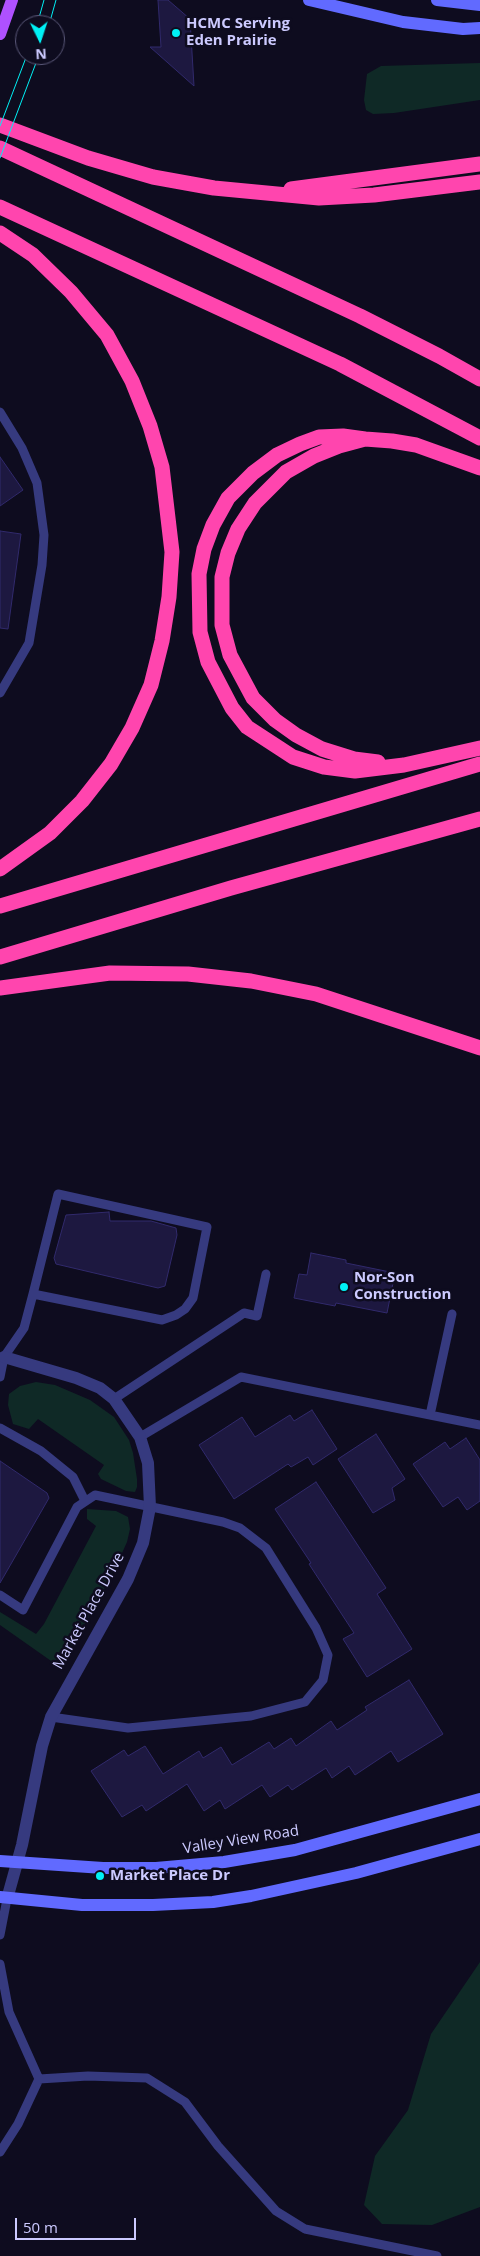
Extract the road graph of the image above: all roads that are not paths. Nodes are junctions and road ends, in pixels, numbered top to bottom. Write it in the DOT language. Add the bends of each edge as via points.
graph roads {
  1 [pos="12,0"];
  2 [pos="309,0"];
  3 [pos="437,0"];
  4 [pos="340,4"];
  5 [pos="480,5"];
  6 [pos="480,28"];
  7 [pos="0,34"];
  8 [pos="0,125"];
  9 [pos="0,148"];
  10 [pos="480,164"];
  11 [pos="480,182"];
  12 [pos="269,192"];
  13 [pos="0,207"];
  14 [pos="0,233"];
  15 [pos="480,379"];
  16 [pos="0,412"];
  17 [pos="480,438"];
  18 [pos="365,439"];
  19 [pos="480,468"];
  20 [pos="0,693"];
  21 [pos="480,748"];
  22 [pos="480,764"];
  23 [pos="404,766"];
  24 [pos="480,819"];
  25 [pos="0,869"];
  26 [pos="0,906"];
  27 [pos="0,957"];
  28 [pos="0,988"];
  29 [pos="480,1048"];
  30 [pos="266,1274"];
  31 [pos="33,1294"];
  32 [pos="452,1314"];
  33 [pos="1,1355"];
  34 [pos="0,1376"];
  35 [pos="114,1400"];
  36 [pos="430,1415"];
  37 [pos="480,1425"];
  38 [pos="0,1428"];
  39 [pos="140,1437"];
  40 [pos="85,1502"];
  41 [pos="150,1507"];
  42 [pos="0,1595"];
  43 [pos="51,1717"];
  44 [pos="480,1798"];
  45 [pos="480,1839"];
  46 [pos="0,1861"];
  47 [pos="16,1864"];
  48 [pos="4,1898"];
  49 [pos="0,1935"];
  50 [pos="0,1964"];
  51 [pos="0,1970"];
  52 [pos="39,2079"];
  53 [pos="0,2152"];
  54 [pos="437,2256"];
  1 -- 7 [label="main road"];
  2 -- 4 [label="main road"];
  3 -- 5 [label="main road"];
  4 -- 6 [label="main road" via="431,26"];
  8 -- 12 [label="highway" via="88,158 153,177 214,188"];
  9 -- 15 [label="highway" via="360,316"];
  10 -- 12 [label="highway"];
  11 -- 12 [label="highway" via="319,198"];
  13 -- 17 [label="highway" via="340,364"];
  14 -- 25 [label="highway" via="33,255 71,292 107,336 132,381 162,467 172,552 162,641 151,685 132,728 111,764 82,801 50,833"];
  16 -- 20 [label="lane" via="22,448 37,483 44,535 29,642"];
  18 -- 19 [label="highway" via="416,445"];
  18 -- 23 [label="highway" via="314,456 286,472 254,502 228,553 222,577 222,625 240,677 253,698 275,720 322,749 354,760"];
  18 -- 23 [label="highway" via="319,437 300,444 277,455 253,473 228,498 204,549 198,601 200,632 208,662 232,708 247,727 270,744 293,757 324,767 355,771"];
  21 -- 23 [label="highway"];
  22 -- 26 [label="highway"];
  24 -- 27 [label="highway"];
  28 -- 29 [label="highway" via="110,973 188,974 251,980 316,994"];
  30 -- 35 [label="lane" via="256,1316 244,1314"];
  31 -- 31 [label="lane" via="58,1194 207,1226 193,1298 176,1315 162,1320"];
  31 -- 33 [label="lane" via="24,1328"];
  32 -- 36 [label="lane"];
  33 -- 34 [label="lane"];
  33 -- 35 [label="street, Market Place Drive" via="76,1378 100,1388"];
  35 -- 39 [label="street, Market Place Drive"];
  36 -- 37 [label="lane"];
  36 -- 39 [label="lane" via="241,1377"];
  38 -- 40 [label="lane" via="40,1451 73,1476"];
  39 -- 41 [label="street, Market Place Drive" via="148,1463"];
  40 -- 41 [label="lane" via="95,1495"];
  40 -- 42 [label="lane" via="77,1507 23,1610"];
  41 -- 43 [label="street, Market Place Drive" via="143,1543 128,1579"];
  41 -- 43 [label="lane" via="240,1528 266,1548 316,1628 328,1655 323,1680 304,1702 251,1716 128,1728"];
  43 -- 47 [label="street, Market Place Drive"];
  44 -- 47 [label="main road, Valley View Road" via="295,1850 224,1862 156,1868"];
  45 -- 48 [label="main road" via="356,1872 213,1902 90,1905"];
  46 -- 47 [label="main road, Valley View Road"];
  47 -- 48 [label="street, Market Place Drive"];
  48 -- 49 [label="lane"];
  50 -- 51 [label="lane"];
  51 -- 52 [label="lane" via="9,2012"];
  52 -- 53 [label="lane" via="18,2124"];
  52 -- 54 [label="lane" via="88,2076 147,2078 185,2102 218,2146 276,2211 305,2229"];
}
